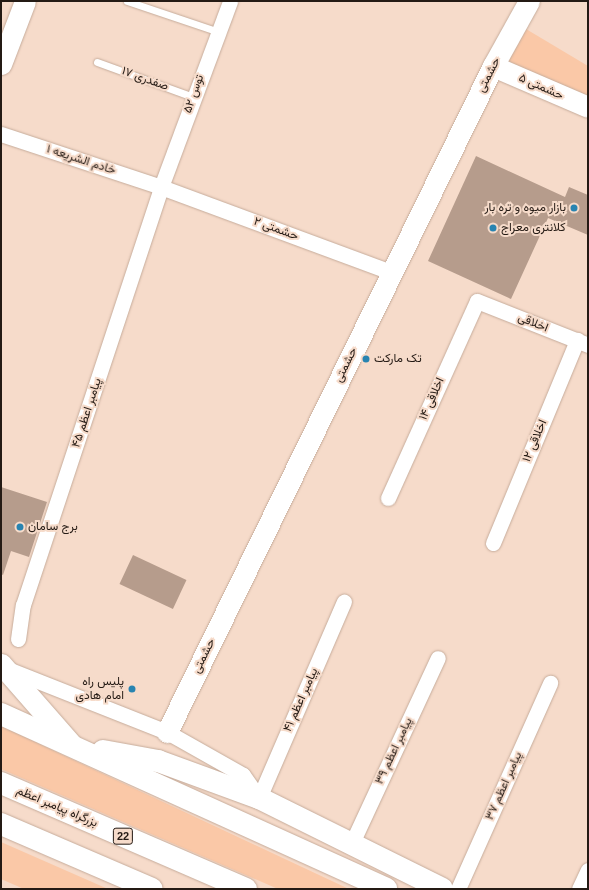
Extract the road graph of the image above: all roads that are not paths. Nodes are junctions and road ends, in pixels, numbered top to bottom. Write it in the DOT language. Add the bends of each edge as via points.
graph roads {
  1 [pos="25,1"];
  2 [pos="127,1"];
  3 [pos="230,1"];
  4 [pos="529,1"];
  5 [pos="216,31"];
  6 [pos="97,62"];
  7 [pos="1,64"];
  8 [pos="493,66"];
  9 [pos="193,97"];
  10 [pos="588,108"];
  11 [pos="1,134"];
  12 [pos="161,187"];
  13 [pos="391,272"];
  14 [pos="477,301"];
  15 [pos="582,343"];
  16 [pos="388,498"];
  17 [pos="493,543"];
  18 [pos="344,602"];
  19 [pos="18,639"];
  20 [pos="438,658"];
  21 [pos="2,665"];
  22 [pos="550,684"];
  23 [pos="1,714"];
  24 [pos="167,732"];
  25 [pos="72,745"];
  26 [pos="1,783"];
  27 [pos="259,798"];
  28 [pos="1,824"];
  29 [pos="351,845"];
  30 [pos="588,870"];
  31 [pos="152,889"];
  32 [pos="246,889"];
  33 [pos="386,889"];
  34 [pos="442,889"];
  35 [pos="458,889"];
  36 [pos="579,889"];
  1 -- 7 [label="street"];
  2 -- 5 [label="lane"];
  3 -- 5 [label="street, توس ۵۲"];
  4 -- 8 [label="street, حشمتی"];
  5 -- 9 [label="street, توس ۵۲"];
  6 -- 9 [label="lane, صفدری ۱۷"];
  8 -- 10 [label="street, حشمتی ۵"];
  8 -- 13 [label="street, حشمتی"];
  9 -- 12 [label="street, توس ۵۲"];
  11 -- 12 [label="street, خادم الشریعه ۱"];
  12 -- 13 [label="street, حشمتی ۲"];
  12 -- 19 [label="street, پیامبر اعظم ۴۵" via="23,605"];
  13 -- 24 [label="street, حشمتی"];
  14 -- 15 [label="street, اخلاقی"];
  14 -- 16 [label="street, اخلاقی ۱۴"];
  15 -- 17 [label="street, اخلاقی ۱۲"];
  18 -- 27 [label="street, پیامبر اعظم ۴۱"];
  20 -- 29 [label="street, پیامبر اعظم ۳۹"];
  21 -- 24 [label="street"];
  21 -- 25 [label="street"];
  22 -- 35 [label="street, پیامبر اعظم ۳۷"];
  23 -- 25 [label="highway"];
  24 -- 27 [label="street" via="243,775"];
  25 -- 27 [label="highway" via="158,761"];
  25 -- 33 [label="highway"];
  26 -- 32 [label="highway, بزرگراه پیامبر اعظم / 22"];
  27 -- 29 [label="highway"];
  28 -- 31 [label="highway"];
  29 -- 34 [label="highway"];
  30 -- 36 [label="street"];
}
